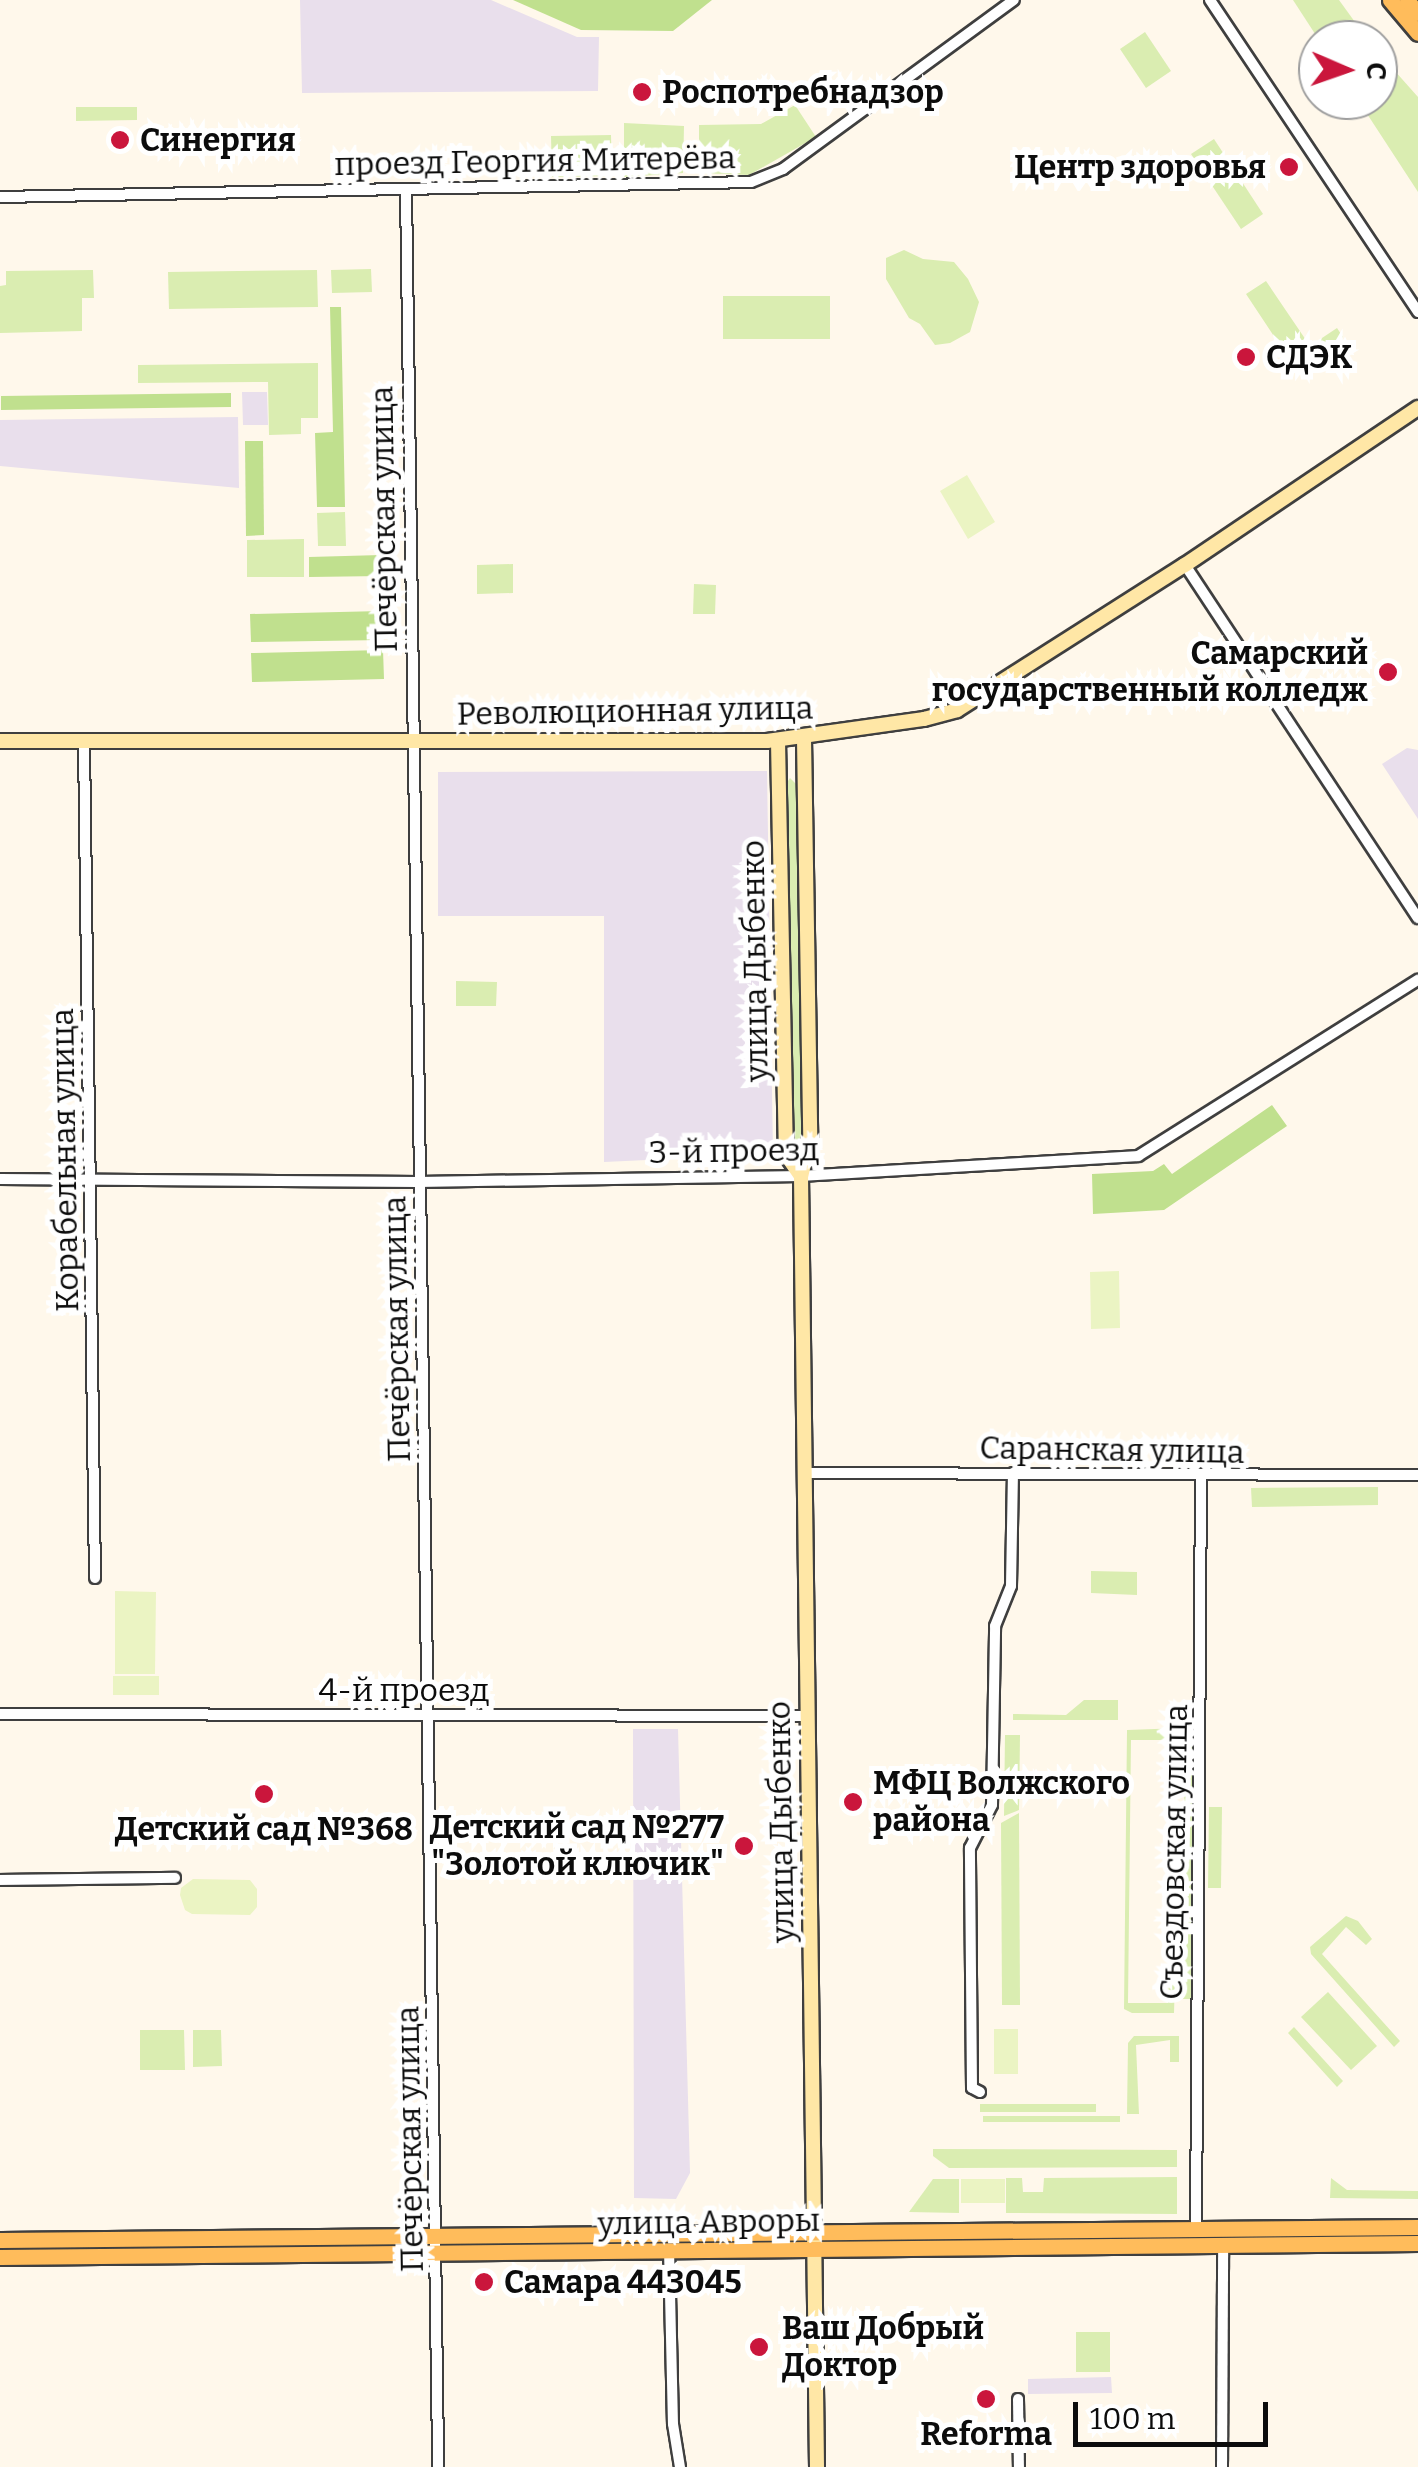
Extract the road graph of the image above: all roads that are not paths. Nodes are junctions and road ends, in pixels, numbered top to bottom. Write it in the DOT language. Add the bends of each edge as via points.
graph roads {
  1 [pos="1014,0"];
  2 [pos="1210,0"];
  3 [pos="1390,0"];
  4 [pos="1408,0"];
  5 [pos="1418,13"];
  6 [pos="1418,33"];
  7 [pos="406,190"];
  8 [pos="0,197"];
  9 [pos="1418,312"];
  10 [pos="1418,408"];
  11 [pos="1186,565"];
  12 [pos="804,739"];
  13 [pos="0,740"];
  14 [pos="84,740"];
  15 [pos="412,741"];
  16 [pos="778,741"];
  17 [pos="1418,918"];
  18 [pos="1418,980"];
  19 [pos="801,1176"];
  20 [pos="0,1179"];
  21 [pos="90,1180"];
  22 [pos="418,1182"];
  23 [pos="804,1473"];
  24 [pos="1014,1473"];
  25 [pos="1418,1475"];
  26 [pos="1201,1476"];
  27 [pos="95,1578"];
  28 [pos="0,1714"];
  29 [pos="430,1714"];
  30 [pos="807,1716"];
  31 [pos="176,1878"];
  32 [pos="0,1880"];
  33 [pos="980,2092"];
  34 [pos="1418,2227"];
  35 [pos="1196,2229"];
  36 [pos="436,2234"];
  37 [pos="0,2240"];
  38 [pos="814,2240"];
  39 [pos="1418,2243"];
  40 [pos="1223,2244"];
  41 [pos="669,2248"];
  42 [pos="436,2254"];
  43 [pos="0,2257"];
  44 [pos="1018,2399"];
  45 [pos="438,2467"];
  46 [pos="680,2467"];
  47 [pos="817,2467"];
  48 [pos="1019,2467"];
  49 [pos="1222,2467"];
  1 -- 7 [label="street, проезд Георгия Митерёва" via="783,170 751,182"];
  2 -- 9 [label="street"];
  3 -- 6 [label="main road"];
  4 -- 5 [label="main road"];
  7 -- 8 [label="street, проезд Георгия Митерёва"];
  7 -- 15 [label="street, Печёрская улица"];
  10 -- 11 [label="main road, Революционная улица"];
  11 -- 12 [label="main road, Революционная улица" via="957,710"];
  11 -- 17 [label="street"];
  12 -- 16 [label="main road, Революционная улица"];
  12 -- 19 [label="main road, улица Дыбенко" via="810,1138"];
  13 -- 14 [label="main road, Революционная улица"];
  14 -- 15 [label="main road, Революционная улица"];
  14 -- 21 [label="street, Корабельная улица"];
  15 -- 16 [label="main road, Революционная улица"];
  15 -- 22 [label="street, Печёрская улица"];
  16 -- 19 [label="main road, улица Дыбенко" via="786,1143"];
  18 -- 19 [label="street, 3-й проезд" via="1138,1156"];
  19 -- 22 [label="street, 3-й проезд"];
  19 -- 23 [label="main road, улица Дыбенко"];
  20 -- 21 [label="street, 3-й проезд"];
  21 -- 22 [label="street, 3-й проезд"];
  21 -- 27 [label="street, Корабельная улица"];
  22 -- 29 [label="street, Печёрская улица"];
  23 -- 24 [label="street, Саранская улица"];
  23 -- 30 [label="main road, улица Дыбенко"];
  24 -- 26 [label="street, Саранская улица"];
  24 -- 33 [label="street" via="1011,1586 995,1626 992,1805 970,1848 972,2088"];
  25 -- 26 [label="street, Саранская улица"];
  26 -- 35 [label="street, Съездовская улица"];
  28 -- 29 [label="street, 4-й проезд"];
  29 -- 30 [label="street, 4-й проезд"];
  29 -- 36 [label="street, Печёрская улица"];
  30 -- 38 [label="main road, улица Дыбенко"];
  31 -- 32 [label="street"];
  34 -- 35 [label="main road, улица Авроры"];
  35 -- 38 [label="main road, улица Авроры"];
  36 -- 37 [label="main road, улица Авроры"];
  36 -- 38 [label="main road, улица Авроры"];
  36 -- 42 [label="street, Печёрская улица"];
  38 -- 40 [label="main road, улица Авроры"];
  38 -- 41 [label="main road, улица Авроры"];
  38 -- 47 [label="main road, улица Дыбенко"];
  39 -- 40 [label="main road, улица Авроры"];
  40 -- 49 [label="street"];
  41 -- 42 [label="main road, улица Авроры"];
  41 -- 46 [label="street" via="672,2424"];
  42 -- 43 [label="main road, улица Авроры"];
  42 -- 45 [label="street, Печёрская улица"];
  44 -- 48 [label="street"];
}
